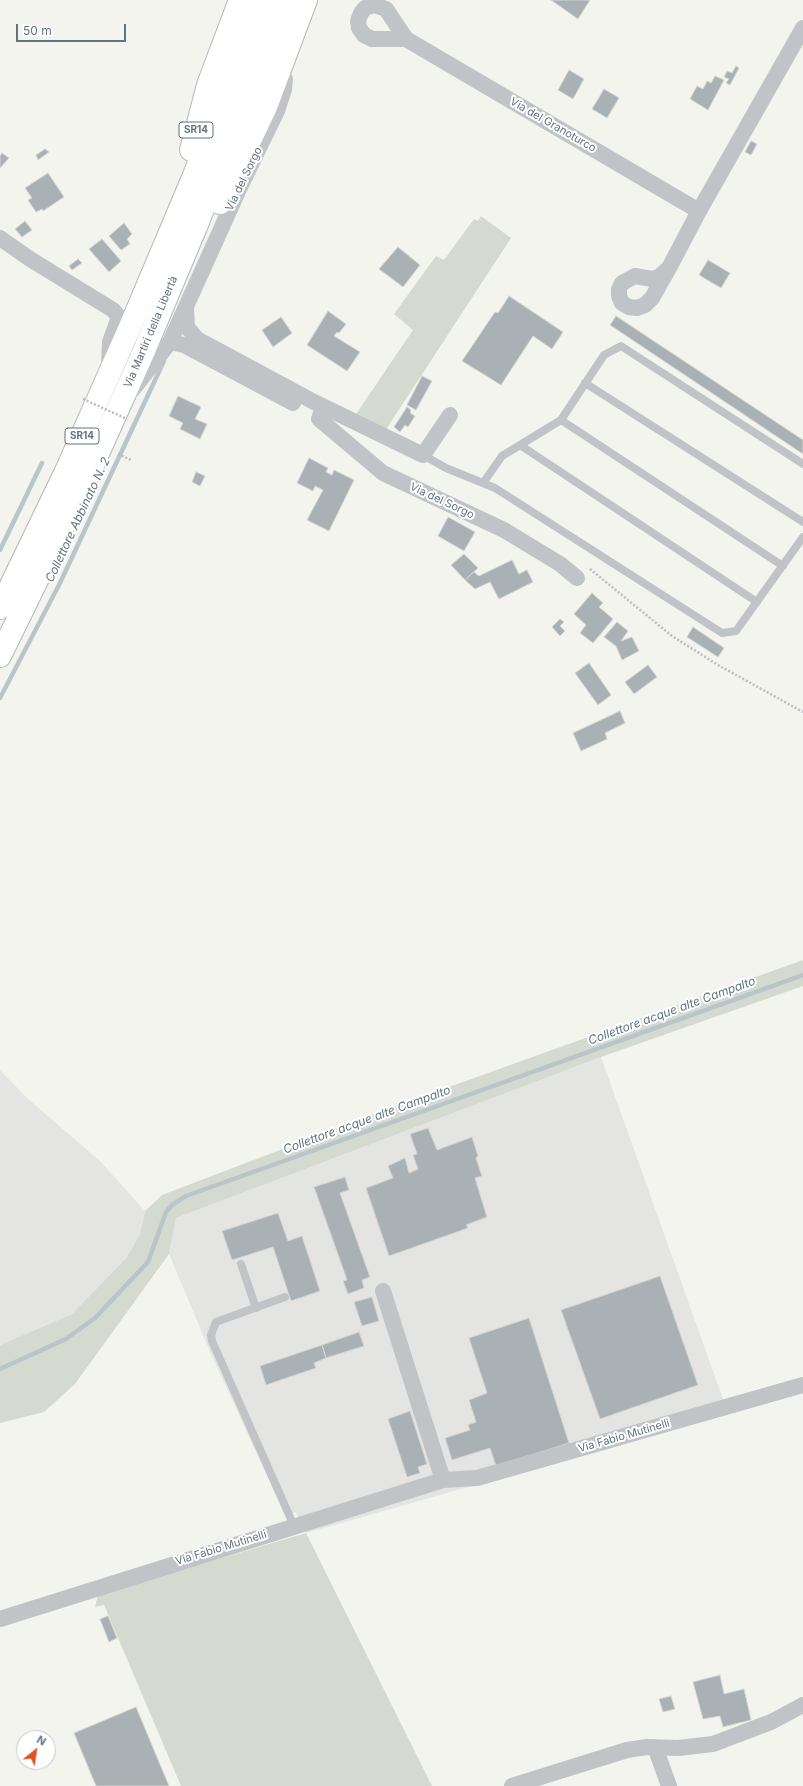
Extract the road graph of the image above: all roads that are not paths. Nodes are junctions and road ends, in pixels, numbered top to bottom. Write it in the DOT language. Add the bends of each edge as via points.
graph roads {
  1 [pos="240,0"];
  2 [pos="261,0"];
  3 [pos="284,0"];
  4 [pos="306,0"];
  5 [pos="803,28"];
  6 [pos="406,39"];
  7 [pos="288,46"];
  8 [pos="699,211"];
  9 [pos="0,238"];
  10 [pos="158,262"];
  11 [pos="669,268"];
  12 [pos="186,308"];
  13 [pos="159,340"];
  14 [pos="108,378"];
  15 [pos="585,383"];
  16 [pos="323,410"];
  17 [pos="450,415"];
  18 [pos="561,420"];
  19 [pos="520,445"];
  20 [pos="424,455"];
  21 [pos="803,464"];
  22 [pos="483,483"];
  23 [pos="803,522"];
  24 [pos="803,538"];
  25 [pos="783,566"];
  26 [pos="577,578"];
  27 [pos="757,602"];
  28 [pos="0,608"];
  29 [pos="0,656"];
  30 [pos="241,1264"];
  31 [pos="382,1291"];
  32 [pos="285,1297"];
  33 [pos="256,1308"];
  34 [pos="803,1385"];
  35 [pos="443,1480"];
  36 [pos="294,1526"];
  37 [pos="0,1619"];
  38 [pos="803,1705"];
  39 [pos="655,1747"];
  40 [pos="531,1783"];
  41 [pos="512,1786"];
  42 [pos="669,1786"];
  1 -- 10 [label="main road, SR14" via="208,85 192,146 178,180"];
  2 -- 10 [label="main road, Via Martiri della Libertà / SR14"];
  3 -- 13 [label="main road, Via Martiri della Libertà / SR14" via="201,214"];
  4 -- 7 [label="main road, SR14"];
  5 -- 8 [label="street"];
  6 -- 8 [label="street, Via del Granoturco"];
  7 -- 12 [label="street, Via del Sorgo" via="284,89 277,111"];
  7 -- 13 [label="main road, SR14" via="260,120"];
  8 -- 11 [label="street"];
  9 -- 14 [label="street" via="113,310 118,317 110,342"];
  10 -- 14 [label="main road, Via Martiri della Libertà / SR14"];
  12 -- 13 [label="street, Via del Sorgo"];
  12 -- 16 [label="street, Via del Sorgo" via="187,327 197,340"];
  13 -- 16 [label="street, Via del Sorgo" via="184,345 300,407"];
  13 -- 29 [label="main road, Via Martiri della Libertà / SR14" via="86,478"];
  14 -- 28 [label="main road, Via Martiri della Libertà / SR14"];
  15 -- 18 [label="lane"];
  15 -- 21 [label="lane" via="604,354 621,346"];
  15 -- 23 [label="lane"];
  16 -- 20 [label="street, Via del Sorgo"];
  16 -- 26 [label="street, Via del Sorgo" via="319,419 383,473 504,530 560,564"];
  17 -- 20 [label="street"];
  18 -- 19 [label="lane"];
  18 -- 25 [label="lane"];
  19 -- 22 [label="lane" via="502,456"];
  19 -- 27 [label="lane"];
  20 -- 22 [label="lane" via="446,468"];
  22 -- 27 [label="lane" via="495,488 722,633 736,631"];
  24 -- 25 [label="lane"];
  25 -- 27 [label="lane"];
  30 -- 33 [label="lane"];
  31 -- 35 [label="street"];
  32 -- 33 [label="lane"];
  33 -- 36 [label="lane" via="216,1322 212,1329 212,1341"];
  34 -- 35 [label="street, Via Fabio Mutinelli" via="477,1478"];
  35 -- 36 [label="street, Via Fabio Mutinelli"];
  36 -- 37 [label="street, Via Fabio Mutinelli"];
  38 -- 39 [label="street" via="771,1722 713,1744 678,1748"];
  39 -- 40 [label="street" via="618,1752"];
  39 -- 42 [label="street"];
  40 -- 41 [label="street"];
}
